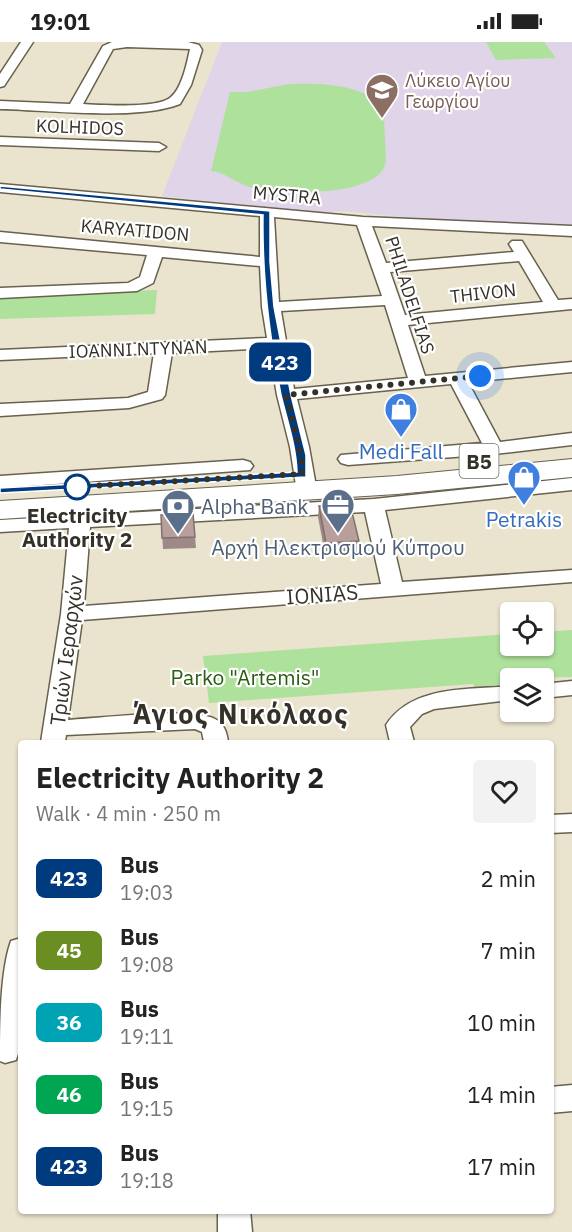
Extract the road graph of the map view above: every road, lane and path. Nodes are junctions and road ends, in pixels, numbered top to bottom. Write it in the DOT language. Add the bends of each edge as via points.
graph roads {
  1 [pos="27,42"];
  2 [pos="4,71"];
  3 [pos="0,83"];
  4 [pos="0,105"];
  5 [pos="75,107"];
  6 [pos="0,141"];
  7 [pos="159,147"];
  8 [pos="0,188"];
  9 [pos="267,213"];
  10 [pos="363,221"];
  11 [pos="510,229"];
  12 [pos="572,231"];
  13 [pos="0,237"];
  14 [pos="156,252"];
  15 [pos="524,256"];
  16 [pos="266,262"];
  17 [pos="382,268"];
  18 [pos="0,293"];
  19 [pos="390,300"];
  20 [pos="572,304"];
  21 [pos="554,305"];
  22 [pos="270,307"];
  23 [pos="397,321"];
  24 [pos="276,343"];
  25 [pos="164,348"];
  26 [pos="0,355"];
  27 [pos="572,367"];
  28 [pos="457,378"];
  29 [pos="418,382"];
  30 [pos="286,395"];
  31 [pos="0,410"];
  32 [pos="572,439"];
  33 [pos="494,448"];
  34 [pos="572,452"];
  35 [pos="348,459"];
  36 [pos="243,466"];
  37 [pos="572,468"];
  38 [pos="0,482"];
  39 [pos="305,483"];
  40 [pos="572,484"];
  41 [pos="0,491"];
  42 [pos="374,505"];
  43 [pos="0,510"];
  44 [pos="80,521"];
  45 [pos="0,526"];
  46 [pos="572,576"];
  47 [pos="393,588"];
  48 [pos="72,614"];
  49 [pos="572,688"];
  50 [pos="554,690"];
  51 [pos="500,694"];
  52 [pos="55,735"];
  53 [pos="216,740"];
  54 [pos="402,740"];
  55 [pos="572,823"];
  56 [pos="554,824"];
  57 [pos="18,974"];
  58 [pos="9,1051"];
  59 [pos="572,1098"];
  60 [pos="554,1100"];
  61 [pos="234,1214"];
  62 [pos="235,1232"];
  1 -- 2 [label="street"];
  2 -- 3 [label="street"];
  4 -- 5 [label="street"];
  5 -- 5 [label="street" via="168,106 177,100 195,47 130,43 109,46"];
  6 -- 7 [label="street, KOLHIDOS"];
  8 -- 9 [label="street, MYSTRA"];
  9 -- 10 [label="street, MYSTRA"];
  9 -- 16 [label="street"];
  10 -- 11 [label="street, MYSTRA"];
  10 -- 17 [label="street, PHILADELFIAS"];
  11 -- 12 [label="street, MYSTRA"];
  11 -- 15 [label="street"];
  13 -- 14 [label="street, KARYATIDON"];
  14 -- 16 [label="street, KARYATIDON"];
  14 -- 18 [label="street" via="147,280 131,288"];
  15 -- 17 [label="street"];
  15 -- 21 [label="street"];
  16 -- 22 [label="street"];
  17 -- 19 [label="street, PHILADELFIAS"];
  19 -- 22 [label="street"];
  19 -- 23 [label="street, PHILADELFIAS"];
  20 -- 21 [label="street, THIVON"];
  21 -- 23 [label="street, THIVON"];
  22 -- 24 [label="street"];
  23 -- 29 [label="street, PHILADELFIAS"];
  24 -- 25 [label="street, IOANNI NTYNAN"];
  24 -- 30 [label="street"];
  25 -- 26 [label="street, IOANNI NTYNAN"];
  25 -- 31 [label="street" via="159,388 148,399 129,404"];
  27 -- 28 [label="street"];
  28 -- 29 [label="street"];
  28 -- 33 [label="street"];
  29 -- 30 [label="street"];
  30 -- 39 [label="street"];
  32 -- 33 [label="street"];
  33 -- 35 [label="street"];
  34 -- 39 [label="main road, B5"];
  36 -- 38 [label="street"];
  37 -- 39 [label="main road, B5"];
  39 -- 41 [label="main road, B5"];
  39 -- 43 [label="main road, B5"];
  40 -- 42 [label="street"];
  42 -- 44 [label="street"];
  42 -- 47 [label="street"];
  44 -- 45 [label="street"];
  44 -- 48 [label="street, Τριών Ιεραρχών"];
  46 -- 47 [label="street, IONIAS"];
  47 -- 48 [label="street, IONIAS"];
  48 -- 52 [label="street, Τριών Ιεραρχών"];
  49 -- 50 [label="street"];
  51 -- 54 [label="street" via="429,702 414,709 398,725"];
  52 -- 53 [label="street" via="195,721 206,722 213,728"];
  55 -- 56 [label="street"];
  57 -- 58 [label="street"];
  59 -- 60 [label="street"];
  61 -- 62 [label="street"];
}
